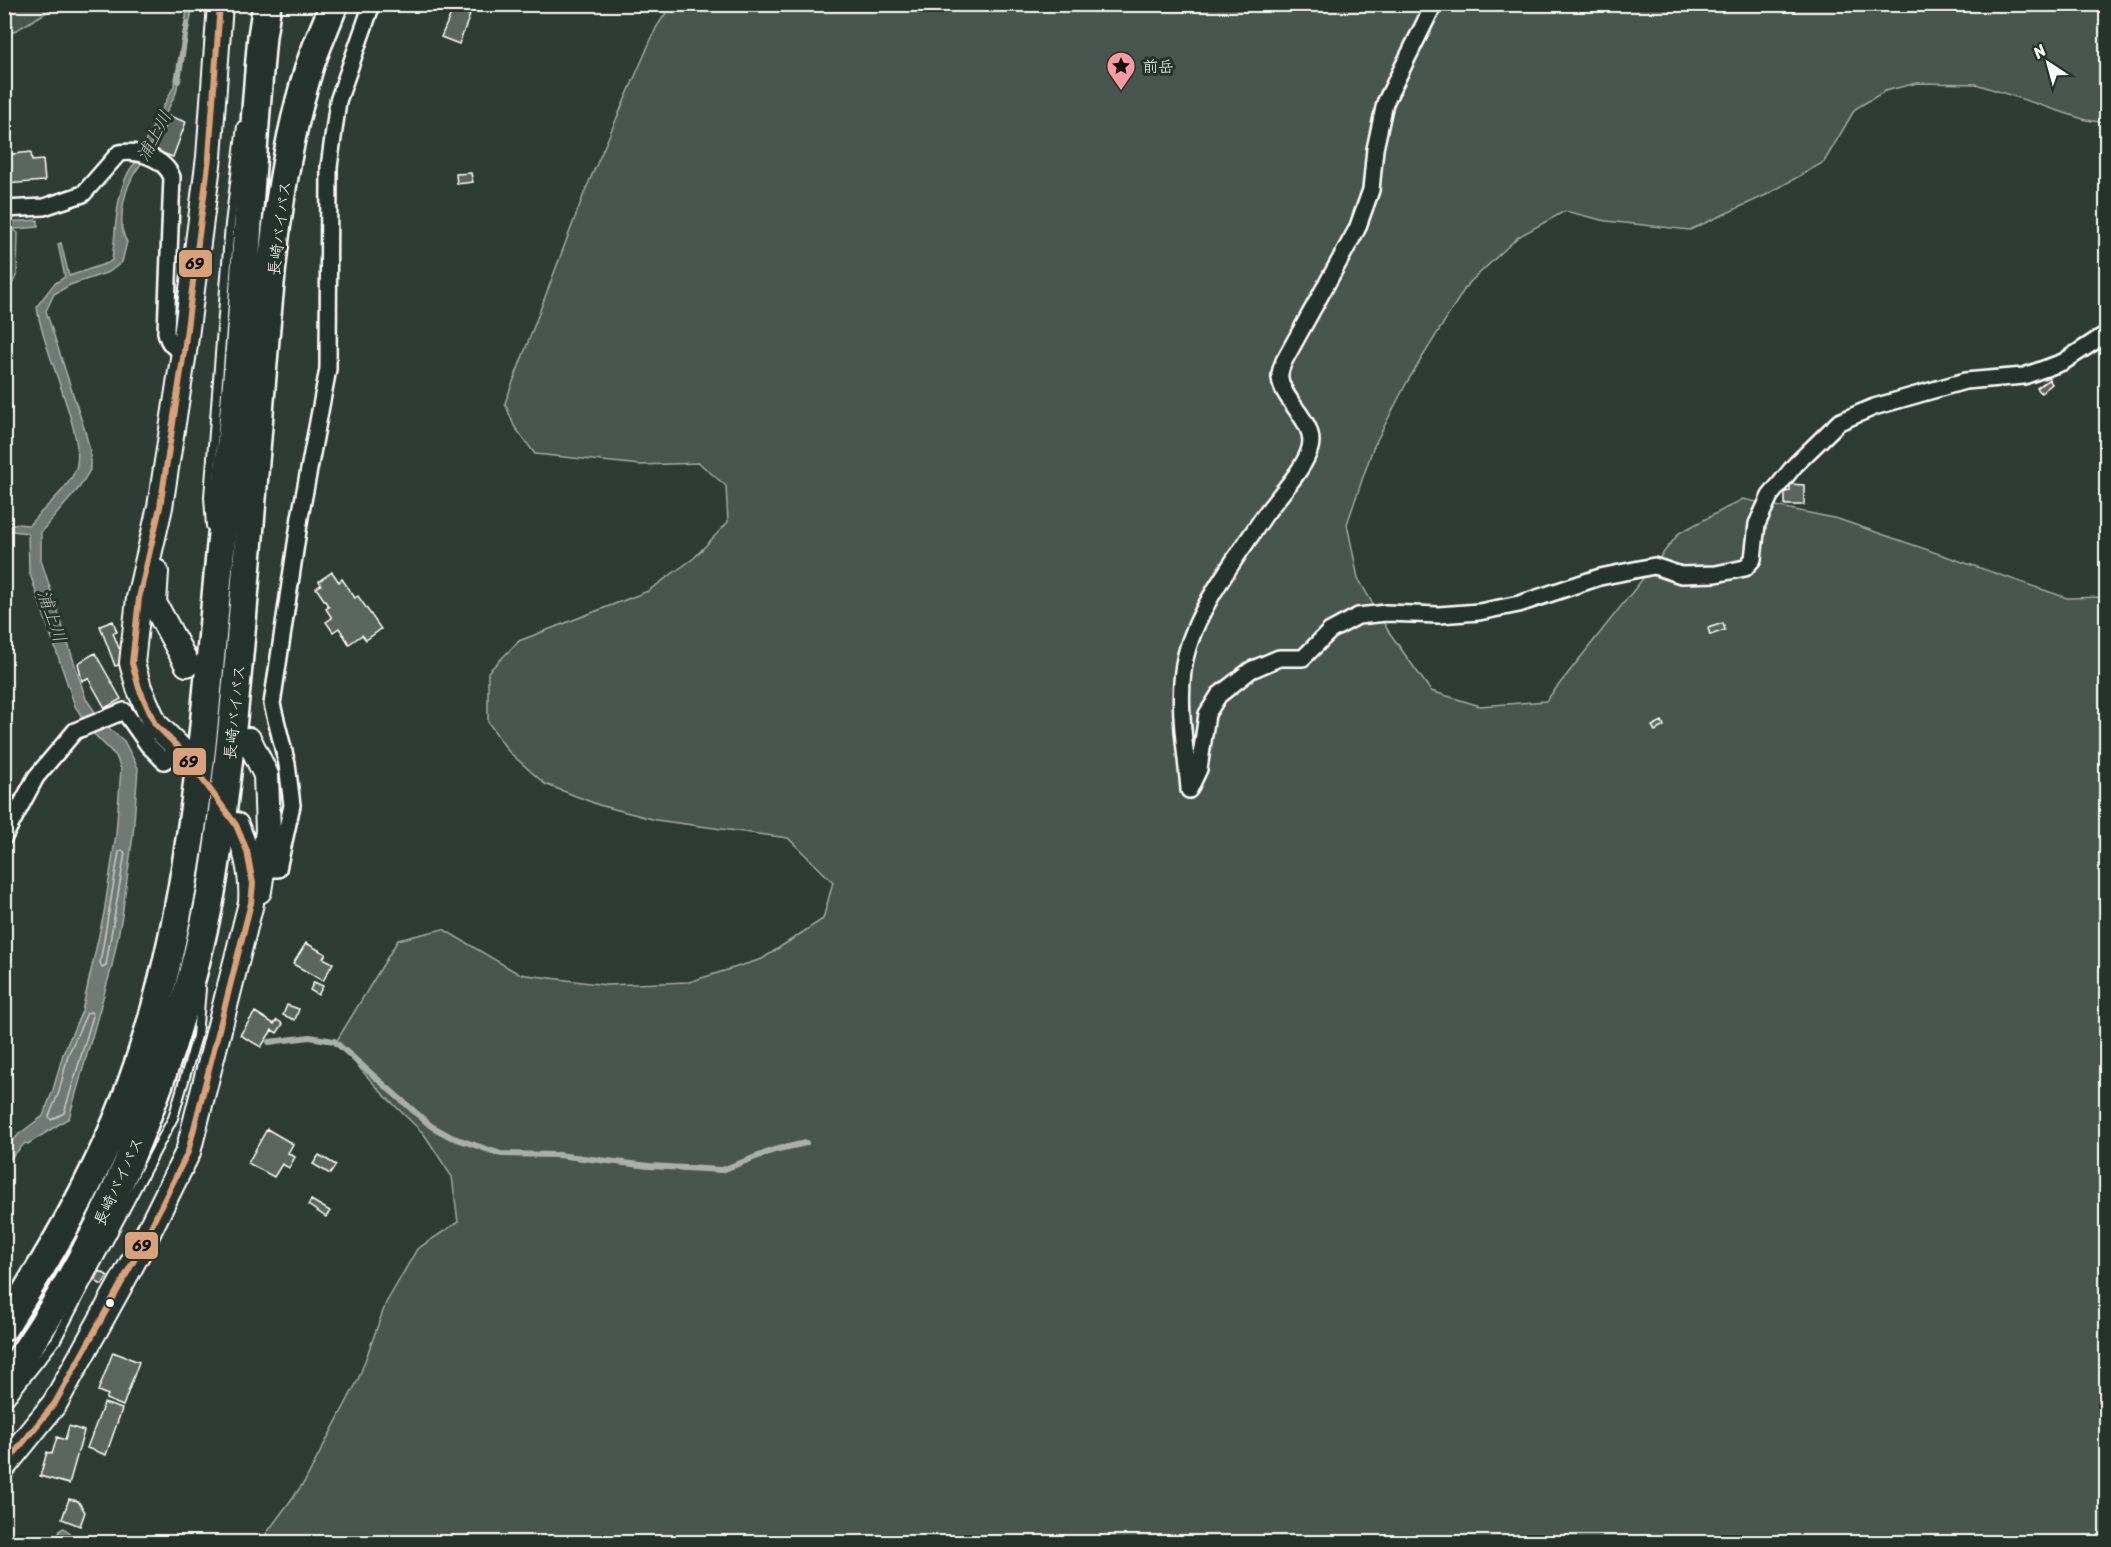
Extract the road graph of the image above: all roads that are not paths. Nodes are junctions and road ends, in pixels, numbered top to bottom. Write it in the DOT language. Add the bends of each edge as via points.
graph roads {
  1 [pos="220,4"];
  2 [pos="267,4"];
  3 [pos="334,4"];
  4 [pos="372,4"];
  5 [pos="1434,4"];
  6 [pos="262,36"];
  7 [pos="247,102"];
  8 [pos="244,112"];
  9 [pos="4,208"];
  10 [pos="2106,334"];
  11 [pos="184,352"];
  12 [pos="160,507"];
  13 [pos="211,531"];
  14 [pos="212,543"];
  15 [pos="216,600"];
  16 [pos="187,664"];
  17 [pos="249,740"];
  18 [pos="181,750"];
  19 [pos="236,825"];
  20 [pos="4,837"];
  21 [pos="264,869"];
  22 [pos="249,918"];
  23 [pos="206,919"];
  24 [pos="4,1327"];
  25 [pos="4,1382"];
  26 [pos="4,1406"];
  27 [pos="4,1466"];
  1 -- 11 [label="main road" via="209,158"];
  2 -- 6 [label="highway, 長崎バイパス"];
  3 -- 23 [label="highway, 長崎バイパス" via="310,64 291,143 278,228 235,708"];
  4 -- 21 [label="street" via="338,101 329,167 328,369 300,517 272,704 292,805 278,869"];
  5 -- 10 [label="street" via="1385,103 1371,190 1357,229 1284,361 1279,377 1284,394 1307,428 1310,447 1193,631 1182,671 1189,790 1199,769 1207,714 1219,695 1251,670 1279,658 1303,658 1330,631 1358,616 1479,612 1519,604 1600,577 1654,566 1681,576 1745,568 1753,560 1757,524 1770,496 1839,422 1874,407 1965,381 2024,376 2063,362"];
  6 -- 7 [label="lane"];
  6 -- 15 [label="highway, 長崎バイパス"];
  8 -- 13 [label="lane" via="230,224 209,497"];
  9 -- 11 [label="street" via="44,207 83,194 119,153 131,151 160,161 172,177 167,340"];
  11 -- 12 [label="main road"];
  12 -- 16 [label="main road" via="154,603"];
  12 -- 18 [label="main road" via="139,598 132,663 155,724"];
  14 -- 15 [label="lane"];
  15 -- 24 [label="highway, 長崎バイパス" via="193,823 179,916 159,998 137,1068 96,1165 41,1270"];
  17 -- 21 [label="main road" via="266,775 268,831"];
  18 -- 20 [label="street" via="164,760 124,711 75,731 36,777"];
  19 -- 22 [label="main road" via="247,851 252,884"];
  21 -- 22 [label="main road"];
  22 -- 27 [label="main road" via="188,1152 138,1253 55,1403"];
  23 -- 25 [label="highway, 長崎バイパス" via="185,1006 136,1143 66,1286"];
  23 -- 26 [label="lane" via="197,1036 173,1118 56,1340"];
}
